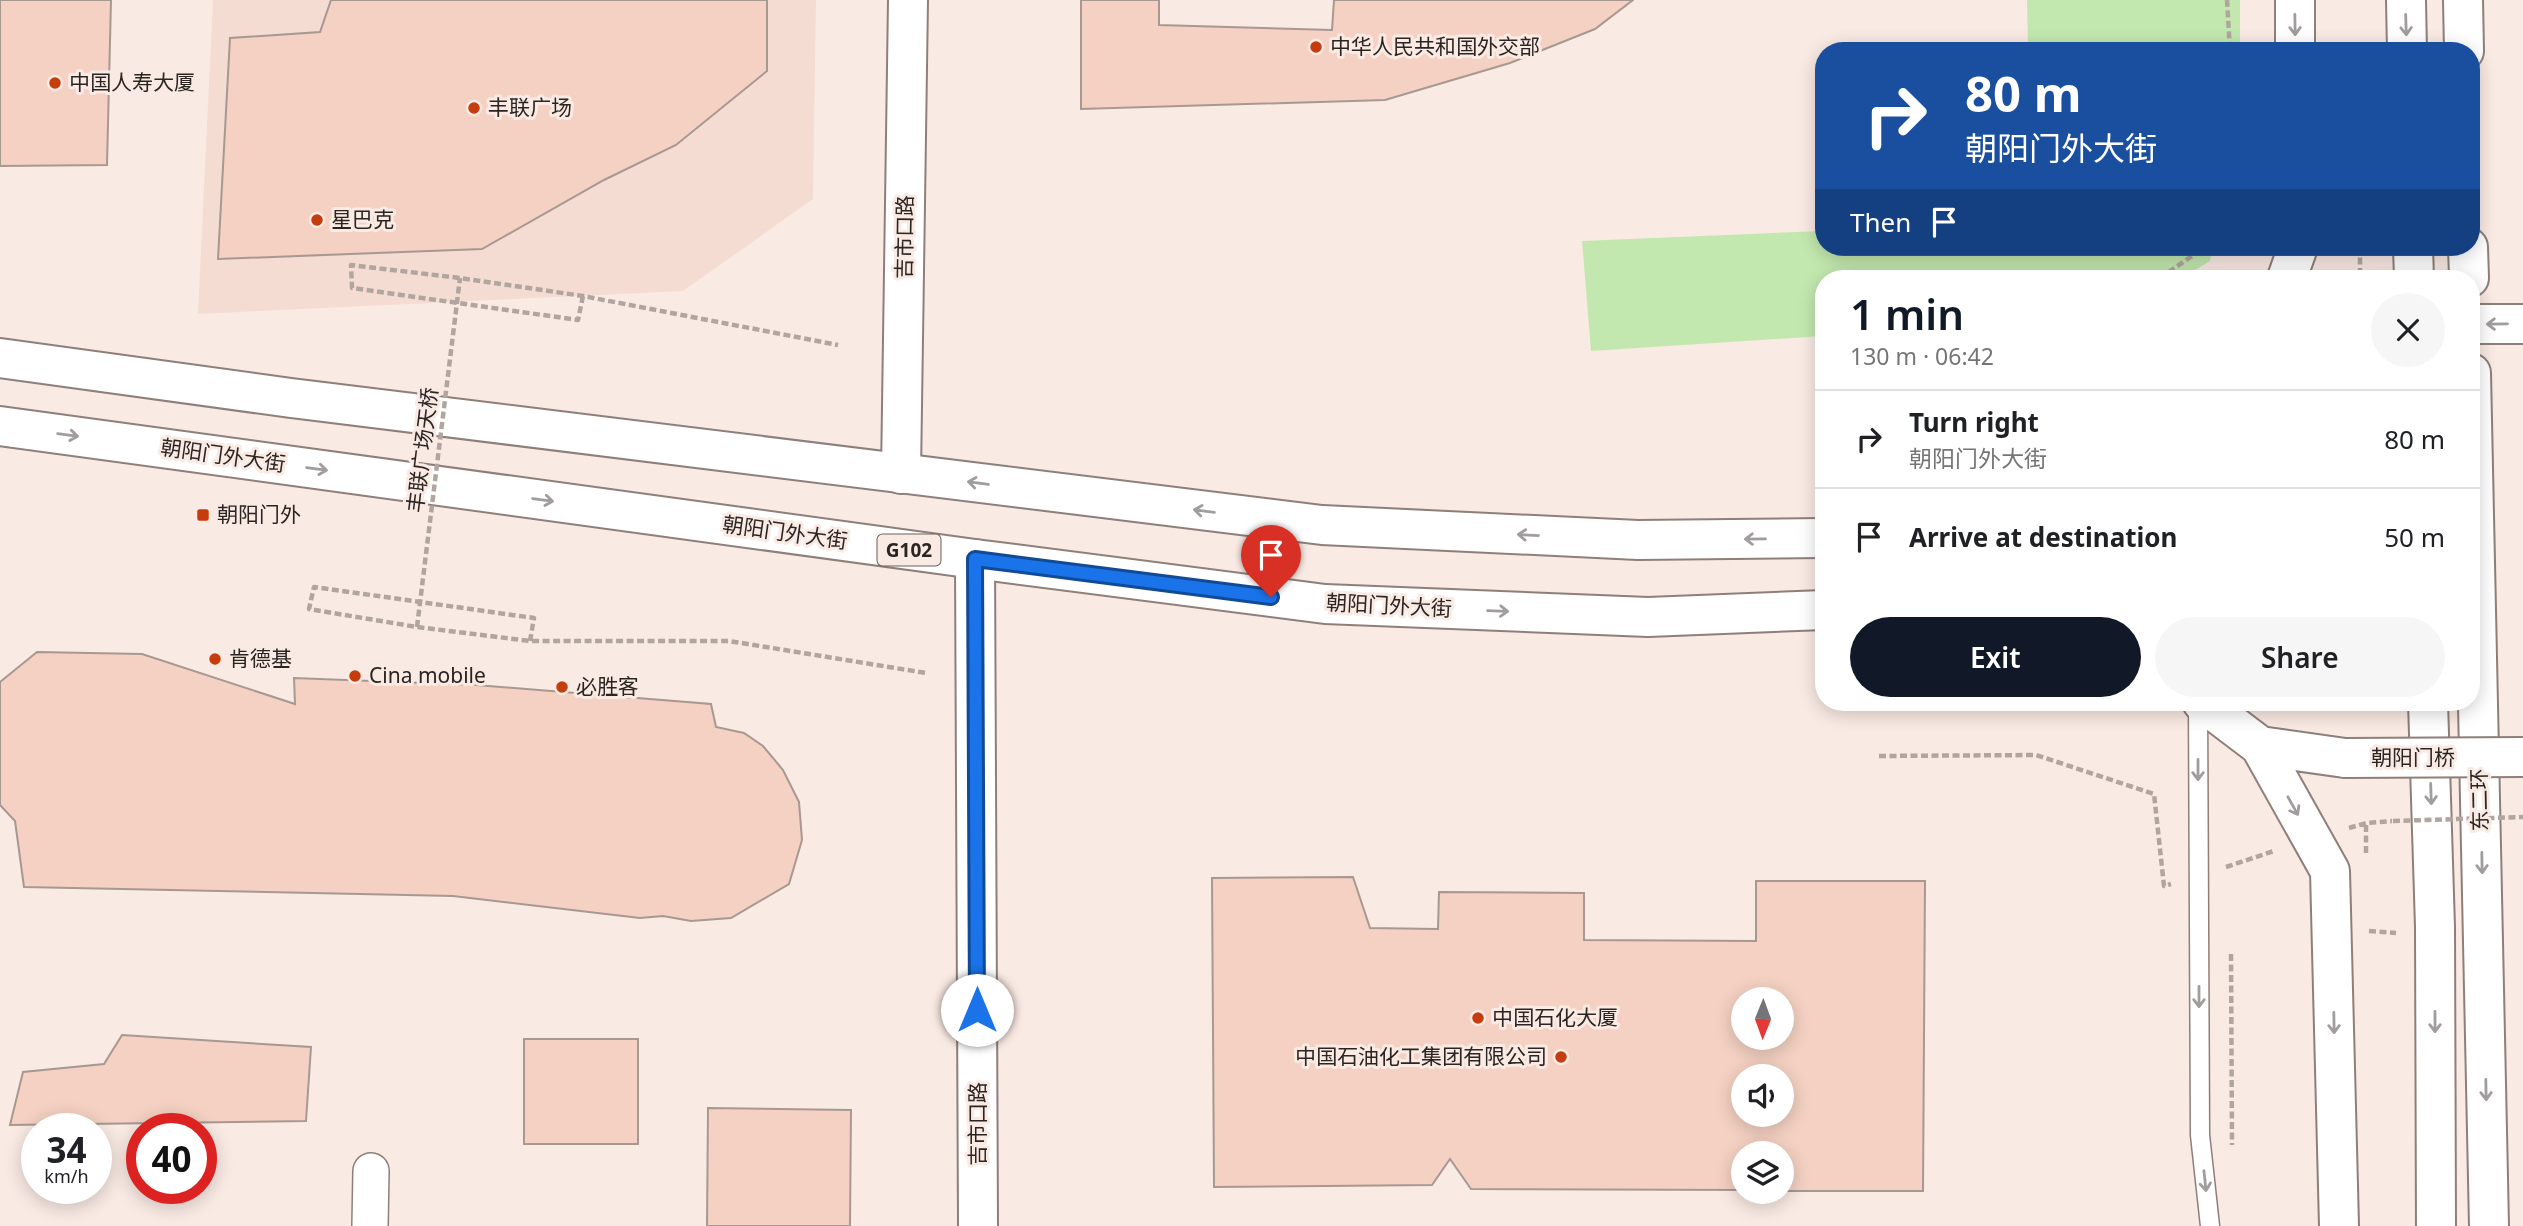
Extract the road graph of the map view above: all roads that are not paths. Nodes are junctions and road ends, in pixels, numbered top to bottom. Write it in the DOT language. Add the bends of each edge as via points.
graph roads {
  1 [pos="908,0"];
  2 [pos="2294,0"];
  3 [pos="2406,0"];
  4 [pos="2463,0"];
  5 [pos="2295,42"];
  6 [pos="2407,42"];
  7 [pos="2464,42"];
  8 [pos="2480,324"];
  9 [pos="2523,324"];
  10 [pos="0,358"];
  11 [pos="0,426"];
  12 [pos="901,474"];
  13 [pos="1815,538"];
  14 [pos="975,559"];
  15 [pos="1815,610"];
  16 [pos="2200,711"];
  17 [pos="2212,711"];
  18 [pos="2428,711"];
  19 [pos="2478,711"];
  20 [pos="2260,746"];
  21 [pos="2523,757"];
  22 [pos="372,1171"];
  23 [pos="370,1226"];
  24 [pos="978,1226"];
  25 [pos="2210,1226"];
  26 [pos="2339,1226"];
  27 [pos="2437,1226"];
  28 [pos="2489,1226"];
  1 -- 12 [label="main road, 吉市口路"];
  2 -- 5 [label="main road, one-way"];
  3 -- 6 [label="main road, one-way"];
  4 -- 7 [label="main road"];
  9 -- 8 [label="main road, one-way, bridge"];
  10 -- 12 [label="main road"];
  11 -- 14 [label="main road, 朝阳门外大街 / G102, one-way"];
  13 -- 12 [label="main road, one-way" via="1638,541 1322,525"];
  14 -- 15 [label="main road, 朝阳门外大街 / G102, one-way" via="1325,604 1648,617"];
  14 -- 24 [label="main road, 吉市口路"];
  16 -- 25 [label="lane, one-way" via="2200,1135"];
  17 -- 20 [label="main road"];
  18 -- 27 [label="main road, one-way"];
  19 -- 28 [label="main road, 东二环, one-way"];
  20 -- 21 [label="main road, 朝阳门桥, bridge" via="2345,758"];
  20 -- 26 [label="main road, one-way" via="2330,871"];
  22 -- 23 [label="street"];
}
